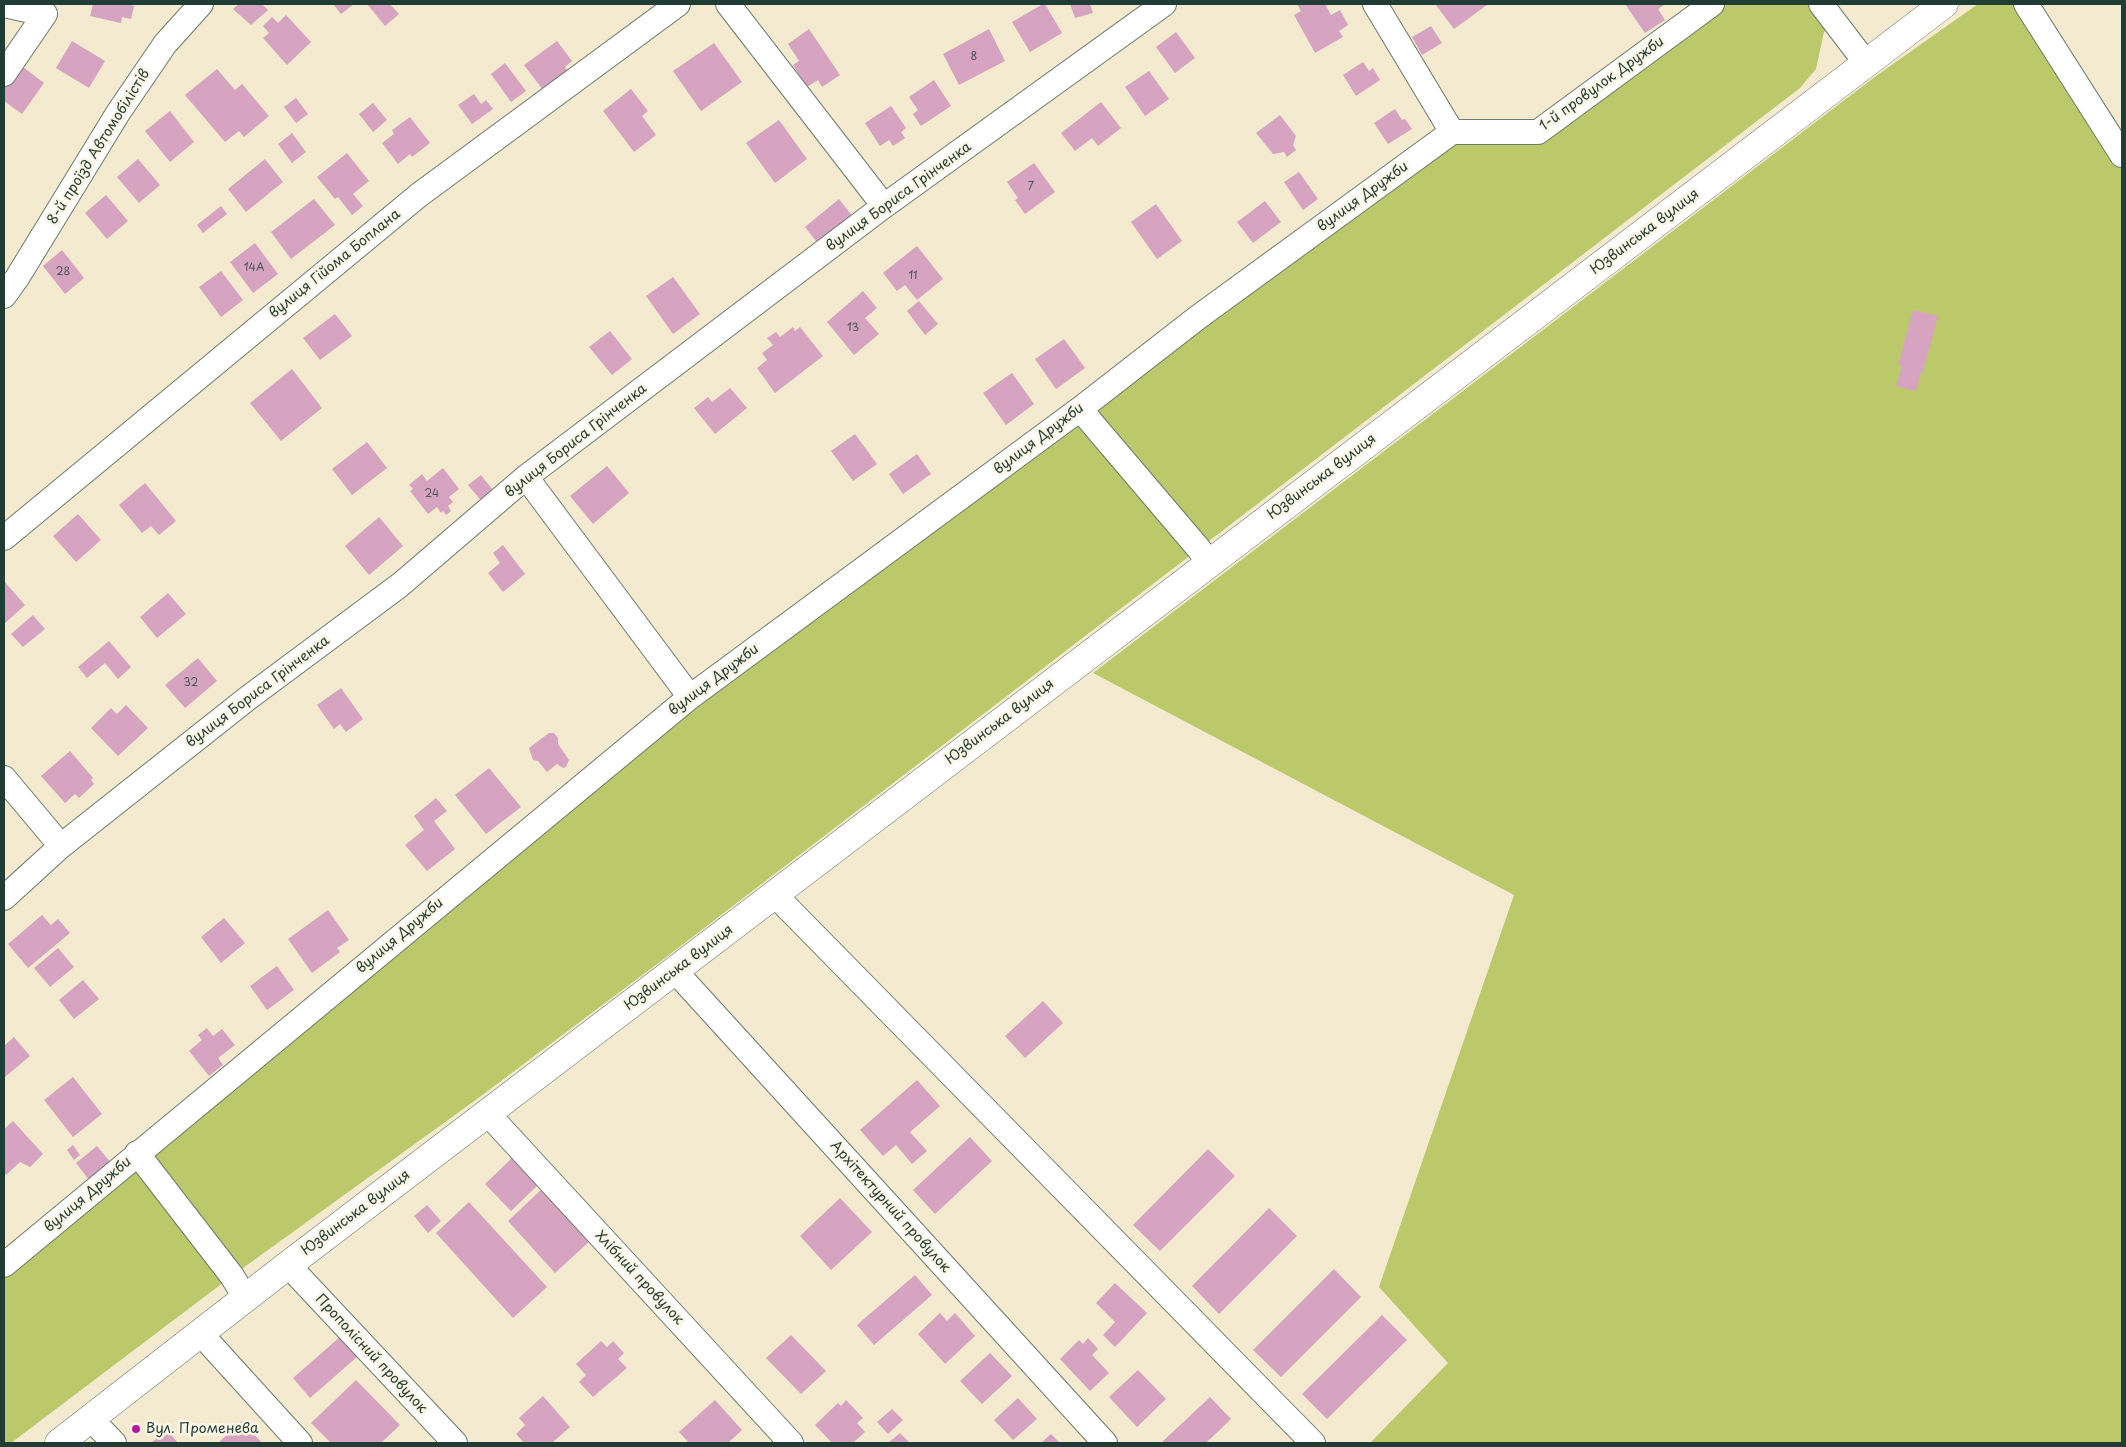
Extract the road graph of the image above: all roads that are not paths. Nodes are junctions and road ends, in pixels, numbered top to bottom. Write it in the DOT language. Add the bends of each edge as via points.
graph roads {
  1 [pos="201,4"];
  2 [pos="678,4"];
  3 [pos="728,4"];
  4 [pos="1164,4"];
  5 [pos="1375,4"];
  6 [pos="1712,4"];
  7 [pos="1821,4"];
  8 [pos="1944,4"];
  9 [pos="2026,4"];
  10 [pos="4,5"];
  11 [pos="1866,63"];
  12 [pos="4,74"];
  13 [pos="1452,132"];
  14 [pos="2122,155"];
  15 [pos="884,206"];
  16 [pos="4,296"];
  17 [pos="1080,409"];
  18 [pos="526,477"];
  19 [pos="4,538"];
  20 [pos="1209,563"];
  21 [pos="690,697"];
  22 [pos="4,778"];
  23 [pos="61,846"];
  24 [pos="775,895"];
  25 [pos="4,898"];
  26 [pos="675,971"];
  27 [pos="488,1114"];
  28 [pos="137,1153"];
  29 [pos="4,1265"];
  30 [pos="288,1265"];
  31 [pos="246,1299"];
  32 [pos="201,1334"];
  33 [pos="91,1419"];
  34 [pos="59,1443"];
  35 [pos="114,1443"];
  36 [pos="300,1443"];
  37 [pos="455,1443"];
  38 [pos="790,1443"];
  39 [pos="1105,1443"];
  40 [pos="1313,1443"];
  1 -- 16 [label="street, 8-й проїзд Автомобілістів" via="165,44 118,113"];
  2 -- 19 [label="street, вулиця Гійома Боплана" via="419,195"];
  3 -- 15 [label="street"];
  4 -- 15 [label="street, вулиця Бориса Грінченка"];
  5 -- 13 [label="street"];
  6 -- 13 [label="street, 1-й провулок Дружби" via="1538,132"];
  7 -- 11 [label="street"];
  8 -- 11 [label="main road, Юзвинська вулиця"];
  9 -- 14 [label="street"];
  10 -- 12 [label="street" via="45,14"];
  11 -- 20 [label="main road, Юзвинська вулиця"];
  13 -- 17 [label="street, вулиця Дружби" via="1197,318"];
  15 -- 18 [label="street, вулиця Бориса Грінченка"];
  17 -- 20 [label="street"];
  17 -- 21 [label="street, вулиця Дружби"];
  18 -- 21 [label="street"];
  18 -- 23 [label="street, вулиця Бориса Грінченка" via="400,585 248,698"];
  20 -- 24 [label="main road, Юзвинська вулиця"];
  21 -- 28 [label="street, вулиця Дружби"];
  22 -- 23 [label="street"];
  23 -- 25 [label="street, вулиця Бориса Грінченка"];
  24 -- 26 [label="main road, Юзвинська вулиця"];
  24 -- 40 [label="street"];
  26 -- 27 [label="main road, Юзвинська вулиця"];
  26 -- 39 [label="street, Архітектурний провулок"];
  27 -- 30 [label="main road, Юзвинська вулиця"];
  27 -- 38 [label="street, Хлібний провулок"];
  28 -- 29 [label="street, вулиця Дружби"];
  28 -- 31 [label="street" via="232,1276"];
  30 -- 31 [label="main road, Юзвинська вулиця"];
  30 -- 37 [label="street, Прополісний провулок"];
  31 -- 32 [label="main road, Юзвинська вулиця"];
  32 -- 33 [label="main road, Юзвинська вулиця"];
  32 -- 36 [label="street"];
  33 -- 34 [label="main road, Юзвинська вулиця"];
  33 -- 35 [label="street"];
}
